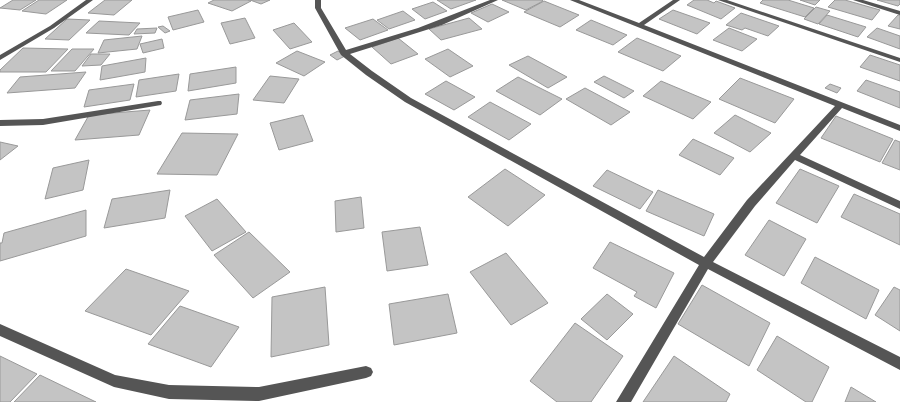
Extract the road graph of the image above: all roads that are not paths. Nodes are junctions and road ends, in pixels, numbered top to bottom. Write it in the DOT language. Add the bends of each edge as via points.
graph roads {
  1 [pos="90,0"];
  2 [pos="318,0"];
  3 [pos="495,0"];
  4 [pos="573,0"];
  5 [pos="677,0"];
  6 [pos="721,0"];
  7 [pos="856,0"];
  8 [pos="900,13"];
  9 [pos="639,26"];
  10 [pos="344,53"];
  11 [pos="0,58"];
  12 [pos="900,60"];
  13 [pos="158,103"];
  14 [pos="840,105"];
  15 [pos="0,123"];
  16 [pos="900,128"];
  17 [pos="794,156"];
  18 [pos="900,205"];
  19 [pos="706,263"];
  20 [pos="0,330"];
  21 [pos="900,364"];
  22 [pos="366,372"];
  23 [pos="623,402"];
  1 -- 11 [label="street" via="52,27"];
  2 -- 10 [label="street" via="318,8"];
  3 -- 10 [label="street" via="415,32"];
  4 -- 9 [label="street"];
  5 -- 9 [label="street"];
  6 -- 12 [label="street"];
  7 -- 8 [label="street"];
  9 -- 14 [label="street"];
  10 -- 19 [label="street" via="392,90 437,117"];
  13 -- 15 [label="street" via="43,122"];
  14 -- 16 [label="street"];
  14 -- 17 [label="street"];
  17 -- 18 [label="street"];
  17 -- 19 [label="street" via="751,203"];
  19 -- 21 [label="street"];
  19 -- 23 [label="street"];
  20 -- 22 [label="street" via="114,381 169,392 259,394"];
}
